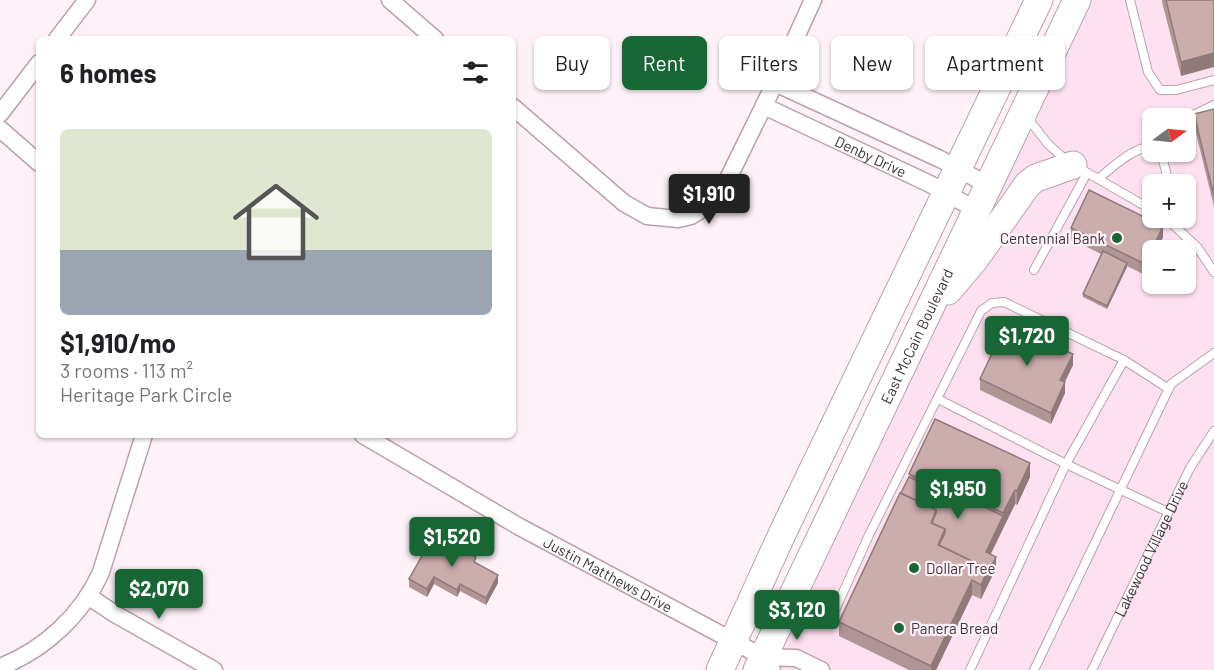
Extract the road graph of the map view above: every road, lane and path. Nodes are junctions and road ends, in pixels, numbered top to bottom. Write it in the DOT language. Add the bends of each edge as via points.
graph roads {
  1 [pos="87,0"];
  2 [pos="390,0"];
  3 [pos="813,0"];
  4 [pos="1039,0"];
  5 [pos="1077,0"];
  6 [pos="1130,0"];
  7 [pos="59,36"];
  8 [pos="432,36"];
  9 [pos="797,36"];
  10 [pos="36,67"];
  11 [pos="1214,80"];
  12 [pos="772,90"];
  13 [pos="790,90"];
  14 [pos="1214,105"];
  15 [pos="764,106"];
  16 [pos="516,110"];
  17 [pos="1023,112"];
  18 [pos="0,114"];
  19 [pos="1196,114"];
  20 [pos="0,129"];
  21 [pos="1142,148"];
  22 [pos="36,160"];
  23 [pos="1080,169"];
  24 [pos="958,170"];
  25 [pos="1098,179"];
  26 [pos="988,184"];
  27 [pos="946,195"];
  28 [pos="1142,204"];
  29 [pos="976,210"];
  30 [pos="1178,228"];
  31 [pos="1034,270"];
  32 [pos="1214,272"];
  33 [pos="922,322"];
  34 [pos="1214,353"];
  35 [pos="1124,360"];
  36 [pos="1169,389"];
  37 [pos="938,399"];
  38 [pos="1214,431"];
  39 [pos="143,438"];
  40 [pos="368,438"];
  41 [pos="1066,464"];
  42 [pos="1119,491"];
  43 [pos="1168,512"];
  44 [pos="88,596"];
  45 [pos="836,608"];
  46 [pos="734,641"];
  47 [pos="764,666"];
  48 [pos="0,667"];
  49 [pos="214,670"];
  50 [pos="720,670"];
  51 [pos="820,670"];
  52 [pos="970,670"];
  53 [pos="1034,670"];
  54 [pos="1092,670"];
  1 -- 7 [label="street"];
  2 -- 8 [label="street"];
  3 -- 9 [label="street"];
  4 -- 24 [label="main road"];
  5 -- 17 [label="main road, East McCain Boulevard"];
  6 -- 11 [label="lane" via="1148,72 1160,90"];
  10 -- 18 [label="street"];
  12 -- 15 [label="street"];
  13 -- 24 [label="street, Denby Drive"];
  14 -- 19 [label="lane"];
  15 -- 16 [label="street" via="722,191 707,206 678,219 647,216 624,203"];
  15 -- 27 [label="street, Denby Drive"];
  17 -- 23 [label="lane" via="1048,144"];
  17 -- 26 [label="main road, East McCain Boulevard"];
  20 -- 22 [label="street"];
  21 -- 25 [label="lane"];
  23 -- 25 [label="lane"];
  23 -- 31 [label="lane"];
  23 -- 33 [label="main road" via="1036,178 1028,184 975,258"];
  24 -- 26 [label="street, Denby Drive"];
  24 -- 27 [label="main road"];
  25 -- 28 [label="lane"];
  26 -- 29 [label="main road, East McCain Boulevard"];
  27 -- 29 [label="street, Denby Drive"];
  27 -- 46 [label="main road"];
  29 -- 33 [label="main road, East McCain Boulevard"];
  30 -- 32 [label="lane"];
  33 -- 47 [label="main road, East McCain Boulevard"];
  34 -- 36 [label="lane"];
  35 -- 36 [label="lane"];
  35 -- 37 [label="lane" via="1004,302 992,303 981,311"];
  35 -- 41 [label="lane"];
  36 -- 42 [label="lane"];
  37 -- 41 [label="lane"];
  37 -- 45 [label="lane"];
  38 -- 43 [label="lane, Lakewood Village Drive"];
  39 -- 44 [label="street" via="101,572"];
  40 -- 46 [label="street, Justin Matthews Drive" via="518,526"];
  41 -- 42 [label="lane"];
  41 -- 52 [label="lane"];
  42 -- 43 [label="lane"];
  42 -- 53 [label="lane"];
  43 -- 54 [label="lane, Lakewood Village Drive"];
  44 -- 48 [label="street" via="59,631 25,656"];
  44 -- 49 [label="street"];
  46 -- 47 [label="street, Justin Matthews Drive"];
  46 -- 50 [label="main road"];
  47 -- 51 [label="street" via="796,658"];
}
